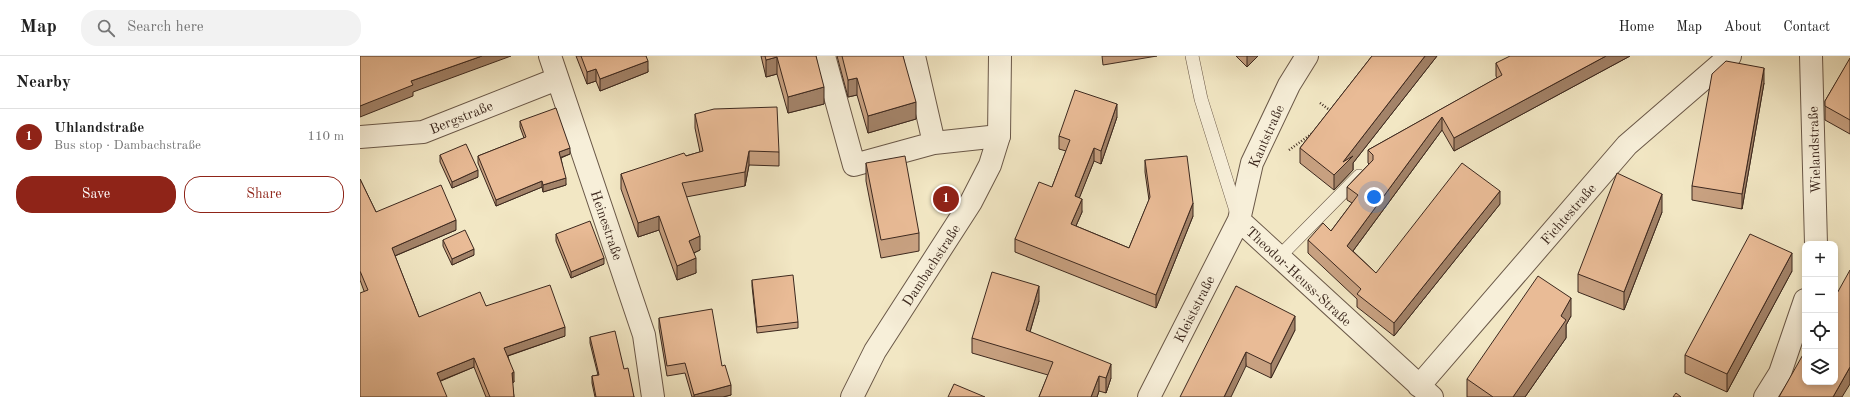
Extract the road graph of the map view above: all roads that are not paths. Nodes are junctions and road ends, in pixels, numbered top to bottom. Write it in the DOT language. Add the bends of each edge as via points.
graph roads {
  1 [pos="550,56"];
  2 [pos="824,56"];
  3 [pos="914,56"];
  4 [pos="1000,56"];
  5 [pos="1192,56"];
  6 [pos="1307,56"];
  7 [pos="1730,56"];
  8 [pos="1811,56"];
  9 [pos="558,79"];
  10 [pos="999,136"];
  11 [pos="360,137"];
  12 [pos="934,143"];
  13 [pos="1365,170"];
  14 [pos="1239,220"];
  15 [pos="1816,241"];
  16 [pos="1279,257"];
  17 [pos="1802,309"];
  18 [pos="1425,391"];
  19 [pos="653,397"];
  20 [pos="852,397"];
  21 [pos="1149,397"];
  22 [pos="1765,397"];
  1 -- 9 [label="street, Heinestraße"];
  2 -- 12 [label="street" via="854,165"];
  3 -- 12 [label="street"];
  4 -- 10 [label="street, Dambachstraße"];
  5 -- 14 [label="lane, Theodor-Heuss-Straße" via="1201,99"];
  6 -- 14 [label="street, Kantstraße" via="1289,85 1252,163"];
  7 -- 18 [label="street, Fichtestraße" via="1627,145"];
  8 -- 15 [label="street, Wielandstraße"];
  9 -- 11 [label="street, Bergstraße" via="423,132"];
  9 -- 19 [label="street, Heinestraße" via="644,335"];
  10 -- 12 [label="street"];
  10 -- 20 [label="street, Dambachstraße" via="990,165 971,202 875,351"];
  13 -- 16 [label="lane"];
  14 -- 16 [label="street, Theodor-Heuss-Straße"];
  14 -- 21 [label="street, Kleiststraße"];
  16 -- 18 [label="street, Theodor-Heuss-Straße"];
  17 -- 22 [label="street" via="1780,373"];
}
